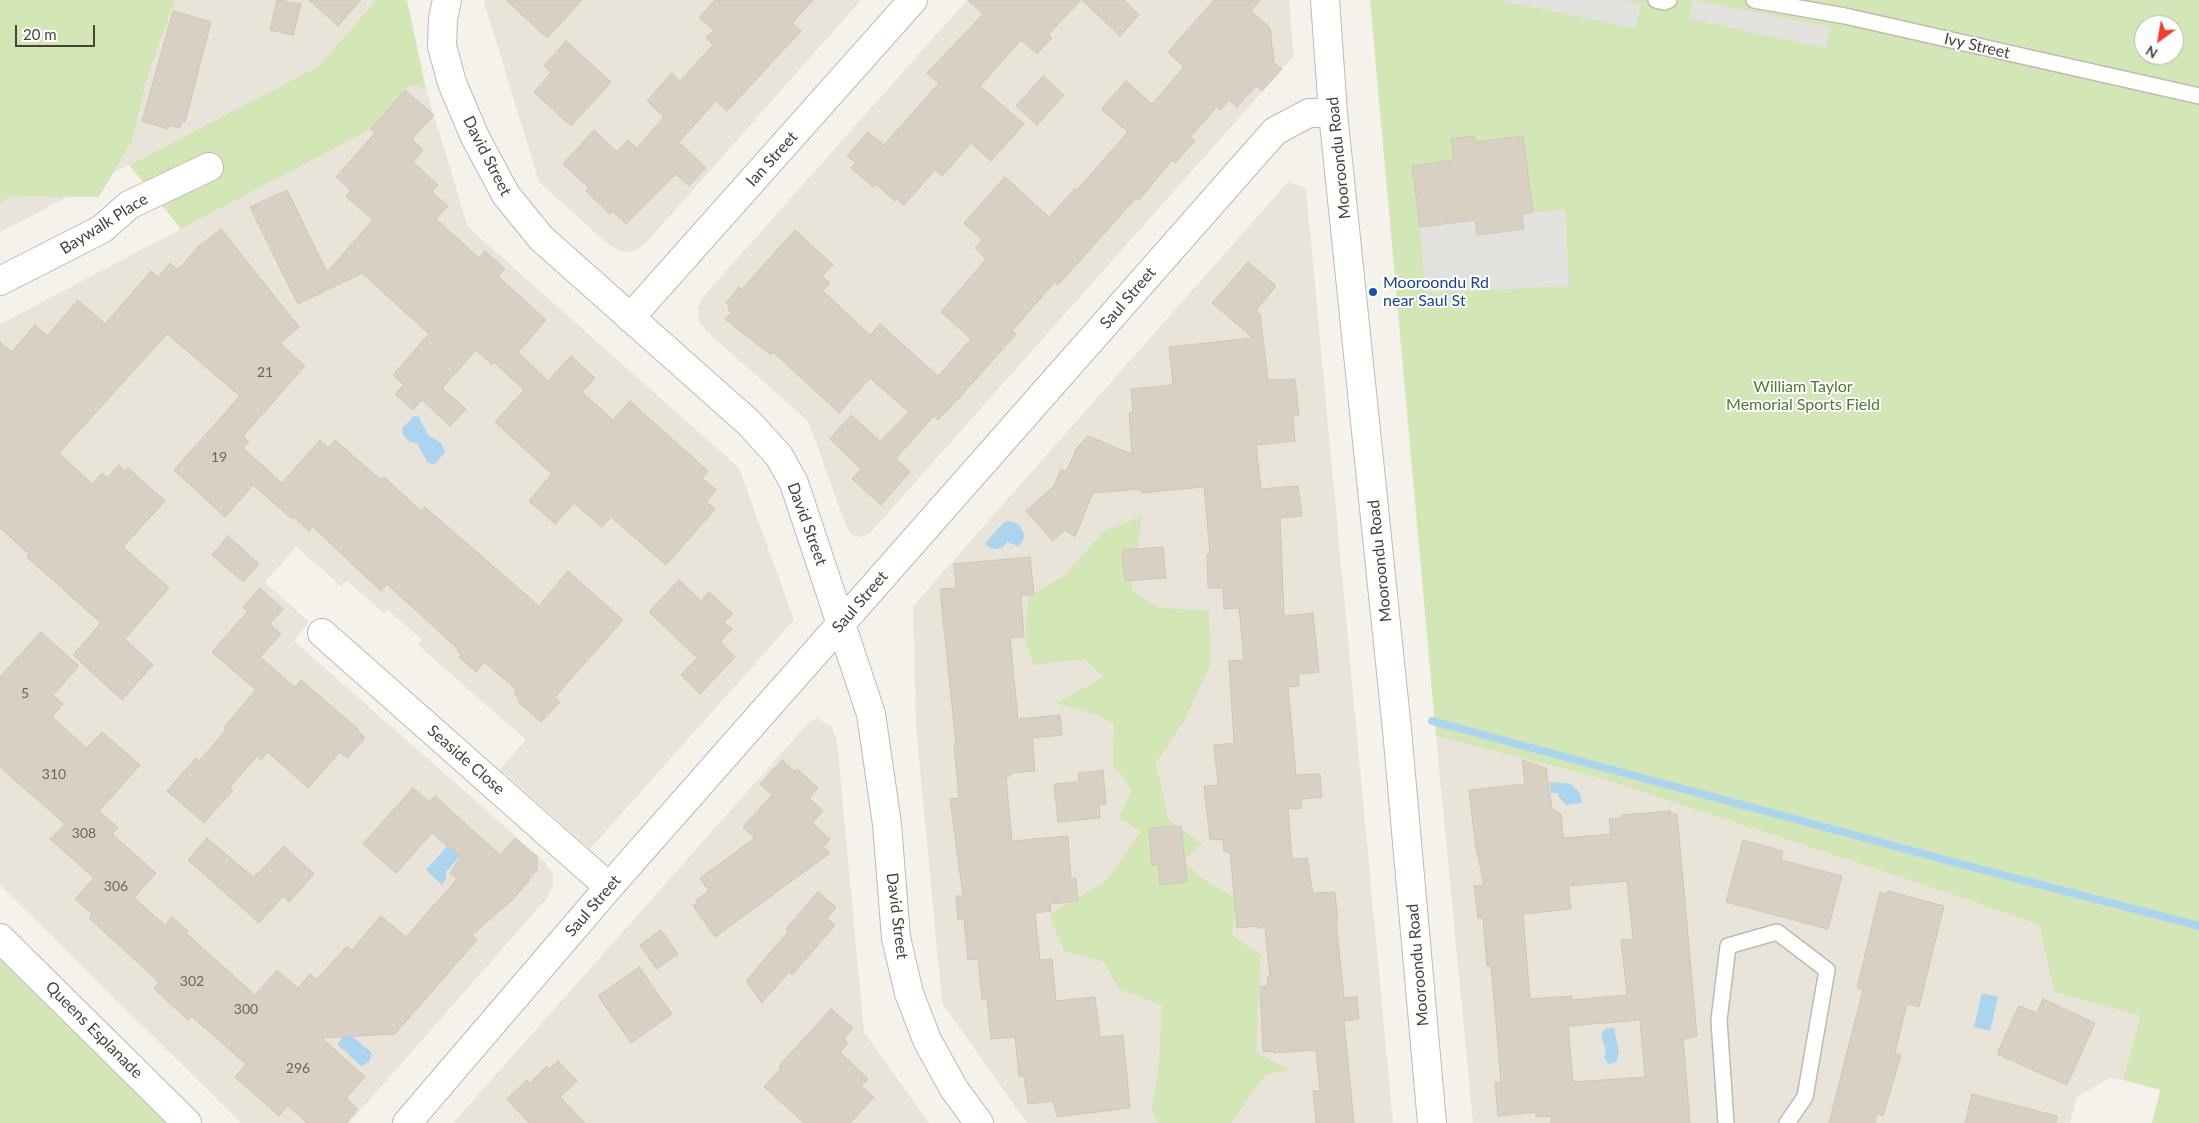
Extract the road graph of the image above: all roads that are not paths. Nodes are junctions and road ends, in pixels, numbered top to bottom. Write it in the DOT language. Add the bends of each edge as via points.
graph roads {
  1 [pos="447,0"];
  2 [pos="913,0"];
  3 [pos="1325,0"];
  4 [pos="1656,0"];
  5 [pos="1669,0"];
  6 [pos="1754,0"];
  7 [pos="2199,96"];
  8 [pos="1333,113"];
  9 [pos="209,167"];
  10 [pos="0,281"];
  11 [pos="630,318"];
  12 [pos="842,623"];
  13 [pos="322,633"];
  14 [pos="609,887"];
  15 [pos="0,938"];
  16 [pos="187,1123"];
  17 [pos="407,1123"];
  18 [pos="979,1123"];
  19 [pos="1432,1123"];
  20 [pos="1726,1123"];
  21 [pos="1787,1123"];
  1 -- 11 [label="street, David Street" via="442,46 452,83 475,137 506,195 541,238"];
  2 -- 11 [label="street, Ian Street"];
  3 -- 8 [label="street, Mooroondu Road"];
  4 -- 5 [label="lane"];
  6 -- 7 [label="lane, Ivy Street" via="1845,16"];
  8 -- 12 [label="street, Saul Street" via="1308,113 1275,131"];
  8 -- 19 [label="street, Mooroondu Road" via="1397,730"];
  9 -- 10 [label="street, Baywalk Place" via="129,205 102,229"];
  11 -- 12 [label="street, David Street" via="749,423 778,456 794,482"];
  12 -- 14 [label="street, Saul Street"];
  12 -- 18 [label="street, David Street" via="871,714 887,824 896,938 909,992 928,1040 954,1088"];
  13 -- 14 [label="street, Seaside Close"];
  14 -- 17 [label="street, Saul Street"];
  15 -- 16 [label="street, Queens Esplanade"];
  20 -- 21 [label="lane" via="1719,1020 1728,946 1777,932 1827,970 1805,1097"];
}
